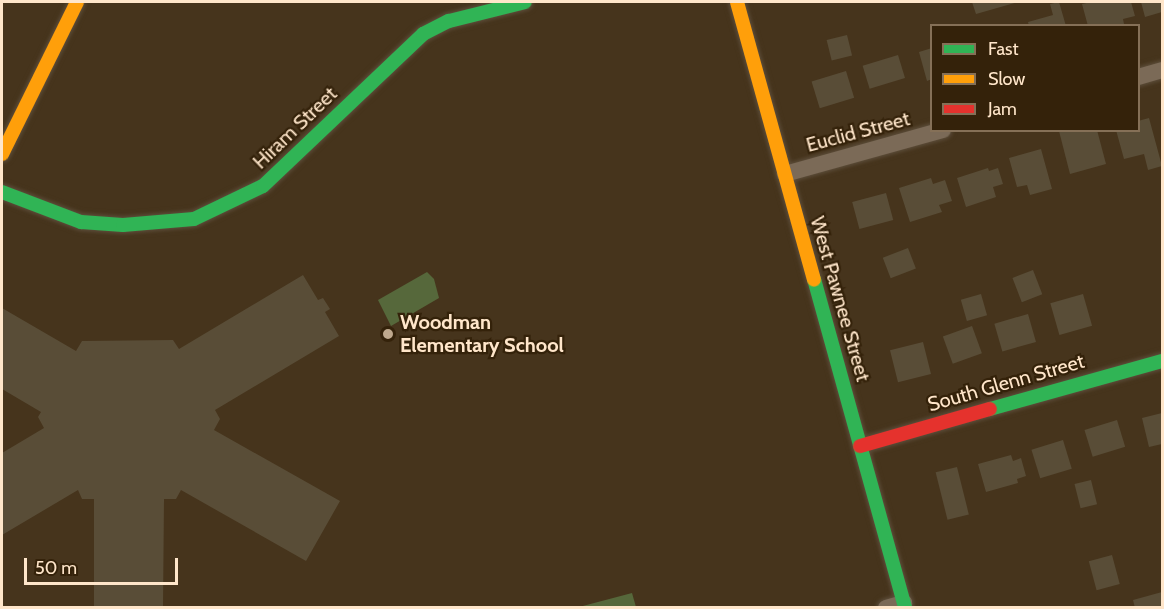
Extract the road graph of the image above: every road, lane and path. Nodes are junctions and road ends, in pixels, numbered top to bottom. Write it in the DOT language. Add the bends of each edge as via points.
graph roads {
  1 [pos="77,2"];
  2 [pos="525,2"];
  3 [pos="737,2"];
  4 [pos="1162,70"];
  5 [pos="1140,76"];
  6 [pos="936,132"];
  7 [pos="2,153"];
  8 [pos="785,174"];
  9 [pos="2,192"];
  10 [pos="1162,362"];
  11 [pos="860,446"];
  12 [pos="904,605"];
  13 [pos="886,608"];
  1 -- 7 [label="street"];
  2 -- 9 [label="street, Hiram Street" via="449,21 423,34 264,186 194,219 123,225 81,222"];
  3 -- 8 [label="street, West Pawnee Street"];
  4 -- 5 [label="street"];
  6 -- 8 [label="street, Euclid Street"];
  8 -- 11 [label="street, West Pawnee Street"];
  10 -- 11 [label="street, South Glenn Street"];
  11 -- 12 [label="street, West Pawnee Street"];
  12 -- 13 [label="street"];
}
